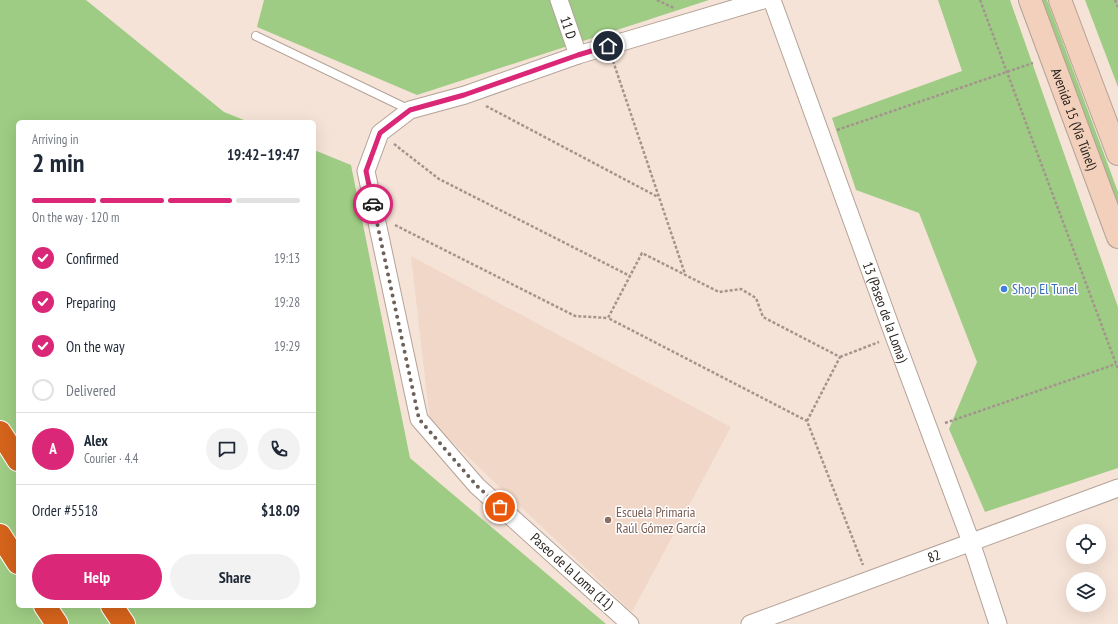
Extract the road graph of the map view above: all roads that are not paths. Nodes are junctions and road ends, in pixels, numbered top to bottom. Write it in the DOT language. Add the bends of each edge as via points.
graph roads {
  1 [pos="559,0"];
  2 [pos="763,0"];
  3 [pos="772,0"];
  4 [pos="1030,0"];
  5 [pos="1060,0"];
  6 [pos="256,36"];
  7 [pos="578,55"];
  8 [pos="410,110"];
  9 [pos="1118,154"];
  10 [pos="1118,237"];
  11 [pos="0,432"];
  12 [pos="16,457"];
  13 [pos="1118,488"];
  14 [pos="0,535"];
  15 [pos="971,542"];
  16 [pos="16,561"];
  17 [pos="46,608"];
  18 [pos="113,608"];
  19 [pos="57,624"];
  20 [pos="124,624"];
  21 [pos="630,624"];
  22 [pos="750,624"];
  23 [pos="998,624"];
  1 -- 7 [label="street, 11 D"];
  2 -- 7 [label="street"];
  3 -- 15 [label="street, 13 (Paseo de la Loma)"];
  4 -- 10 [label="main road, Avenida 15 (Vía Túnel)"];
  5 -- 9 [label="main road, Avenida 15 (Vía Túnel)"];
  6 -- 8 [label="lane"];
  7 -- 8 [label="street" via="464,95"];
  8 -- 21 [label="street, Paseo de la Loma (11)" via="380,133 366,171 419,419 477,486"];
  11 -- 12 [label="highway"];
  13 -- 15 [label="street, 82"];
  14 -- 16 [label="highway"];
  15 -- 22 [label="street, 82"];
  15 -- 23 [label="street, 13 (Paseo de la Loma)"];
  17 -- 19 [label="highway"];
  18 -- 20 [label="highway"];
}
